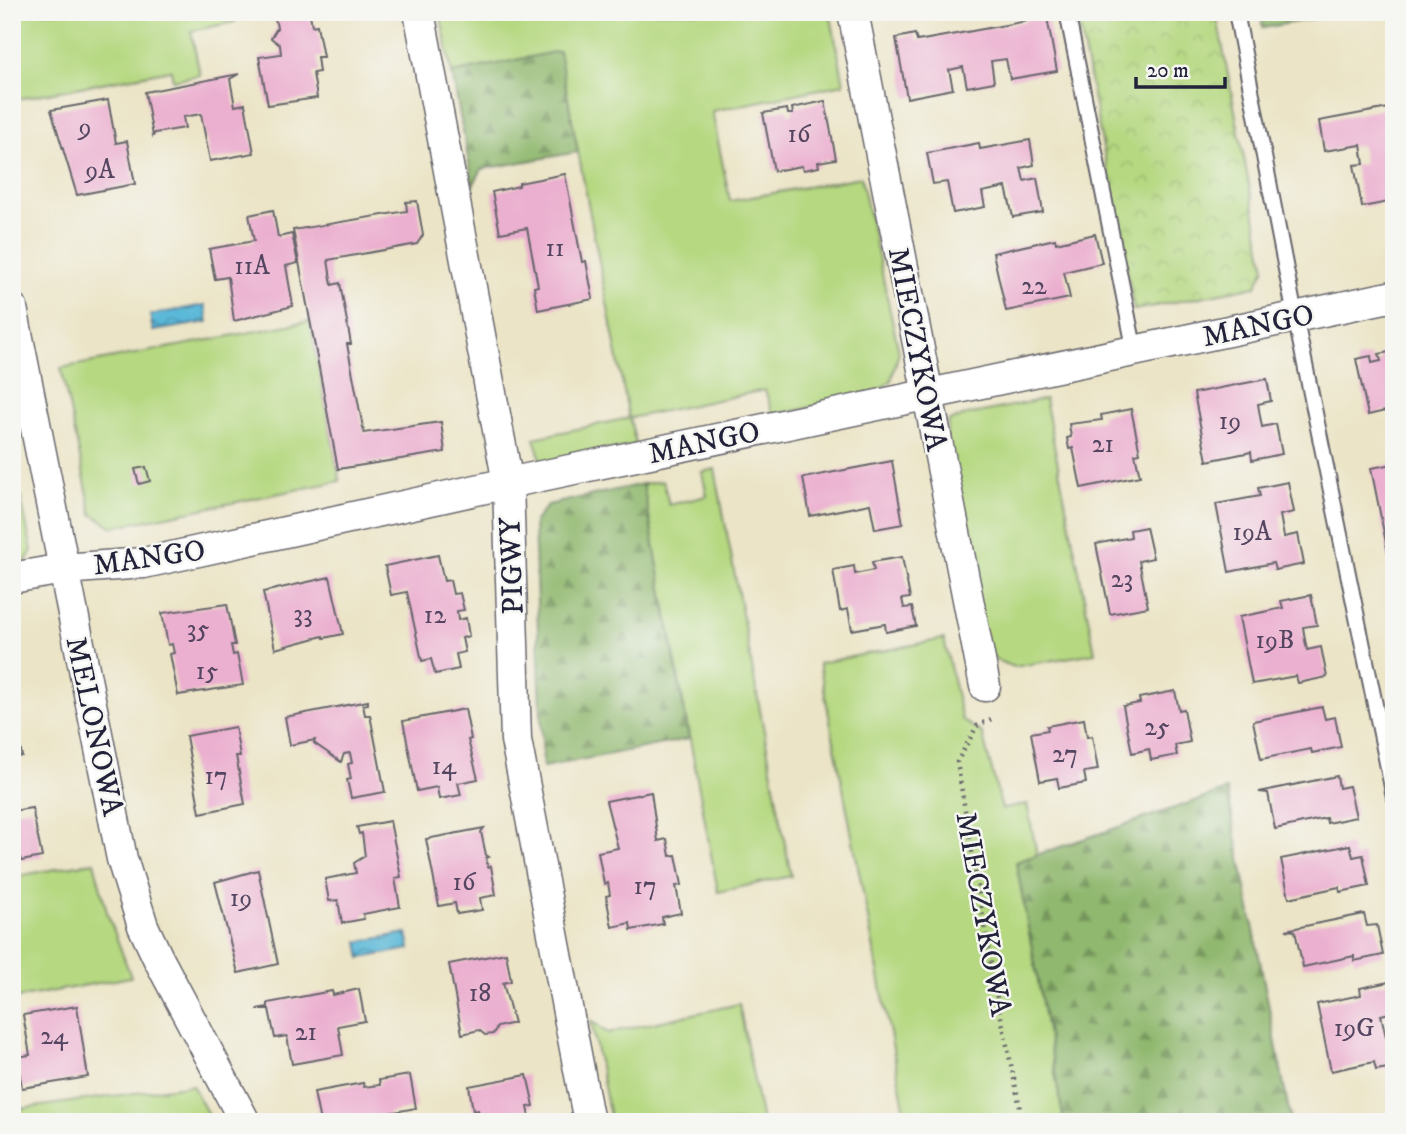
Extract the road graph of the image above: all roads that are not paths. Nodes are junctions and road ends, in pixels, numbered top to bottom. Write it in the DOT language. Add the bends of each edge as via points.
graph roads {
  1 [pos="419,12"];
  2 [pos="853,12"];
  3 [pos="1067,12"];
  4 [pos="1237,12"];
  5 [pos="1394,296"];
  6 [pos="12,308"];
  7 [pos="1295,316"];
  8 [pos="1135,352"];
  9 [pos="927,396"];
  10 [pos="508,483"];
  11 [pos="63,569"];
  12 [pos="12,578"];
  13 [pos="985,686"];
  14 [pos="1394,797"];
  15 [pos="244,1122"];
  16 [pos="589,1122"];
  1 -- 10 [label="street, PIGWY"];
  2 -- 9 [label="street, MIECZYKOWA"];
  3 -- 8 [label="lane"];
  4 -- 7 [label="lane"];
  5 -- 7 [label="street, MANGO"];
  6 -- 11 [label="street, MELONOWA"];
  7 -- 8 [label="street, MANGO"];
  7 -- 14 [label="lane"];
  8 -- 9 [label="street, MANGO"];
  9 -- 10 [label="street, MANGO"];
  9 -- 13 [label="street, MIECZYKOWA"];
  10 -- 11 [label="street, MANGO" via="144,564"];
  10 -- 16 [label="street, PIGWY" via="516,740"];
  11 -- 12 [label="street, MANGO"];
  11 -- 15 [label="street, MELONOWA" via="122,859 136,904 158,958"];
}
